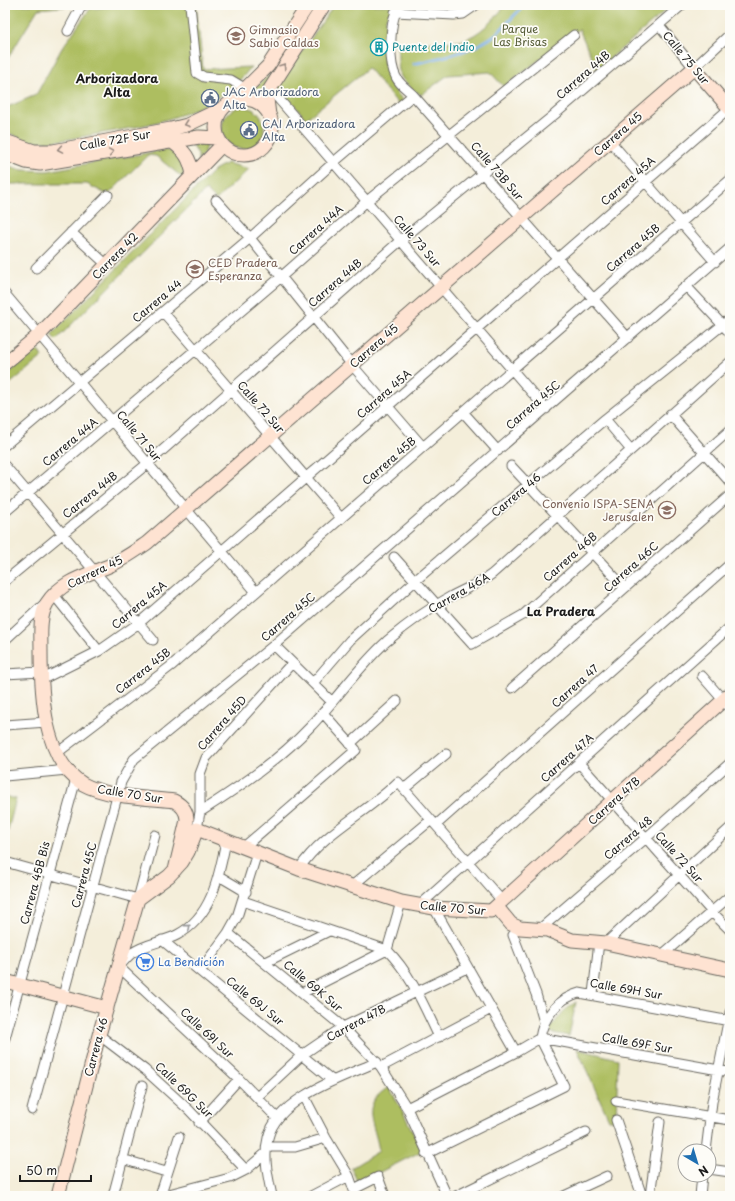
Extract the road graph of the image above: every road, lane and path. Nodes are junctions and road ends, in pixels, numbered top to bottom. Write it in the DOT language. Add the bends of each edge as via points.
graph roads {
  1 [pos="83,5"];
  2 [pos="190,5"];
  3 [pos="308,5"];
  4 [pos="324,5"];
  5 [pos="476,5"];
  6 [pos="682,5"];
  7 [pos="398,8"];
  8 [pos="659,25"];
  9 [pos="68,31"];
  10 [pos="730,34"];
  11 [pos="574,35"];
  12 [pos="694,68"];
  13 [pos="246,89"];
  14 [pos="270,89"];
  15 [pos="413,95"];
  16 [pos="226,106"];
  17 [pos="730,109"];
  18 [pos="270,115"];
  19 [pos="449,135"];
  20 [pos="5,141"];
  21 [pos="171,141"];
  22 [pos="219,141"];
  23 [pos="610,141"];
  24 [pos="5,154"];
  25 [pos="334,162"];
  26 [pos="483,174"];
  27 [pos="193,175"];
  28 [pos="730,180"];
  29 [pos="645,182"];
  30 [pos="108,195"];
  31 [pos="216,200"];
  32 [pos="367,201"];
  33 [pos="522,218"];
  34 [pos="681,223"];
  35 [pos="71,232"];
  36 [pos="250,238"];
  37 [pos="401,240"];
  38 [pos="730,248"];
  39 [pos="558,259"];
  40 [pos="715,262"];
  41 [pos="106,264"];
  42 [pos="36,268"];
  43 [pos="281,277"];
  44 [pos="441,287"];
  45 [pos="687,287"];
  46 [pos="5,294"];
  47 [pos="593,299"];
  48 [pos="163,312"];
  49 [pos="314,317"];
  50 [pos="730,319"];
  51 [pos="723,325"];
  52 [pos="477,329"];
  53 [pos="730,333"];
  54 [pos="39,335"];
  55 [pos="628,338"];
  56 [pos="196,350"];
  57 [pos="730,362"];
  58 [pos="5,363"];
  59 [pos="352,365"];
  60 [pos="512,369"];
  61 [pos="79,382"];
  62 [pos="231,391"];
  63 [pos="389,406"];
  64 [pos="546,409"];
  65 [pos="463,412"];
  66 [pos="670,414"];
  67 [pos="605,419"];
  68 [pos="113,422"];
  69 [pos="730,430"];
  70 [pos="270,436"];
  71 [pos="5,444"];
  72 [pos="423,447"];
  73 [pos="631,450"];
  74 [pos="498,451"];
  75 [pos="704,453"];
  76 [pos="147,464"];
  77 [pos="5,466"];
  78 [pos="511,466"];
  79 [pos="306,478"];
  80 [pos="730,482"];
  81 [pos="528,485"];
  82 [pos="28,493"];
  83 [pos="730,495"];
  84 [pos="186,509"];
  85 [pos="5,512"];
  86 [pos="558,517"];
  87 [pos="341,518"];
  88 [pos="63,533"];
  89 [pos="220,551"];
  90 [pos="592,553"];
  91 [pos="394,557"];
  92 [pos="730,564"];
  93 [pos="96,571"];
  94 [pos="416,580"];
  95 [pos="5,581"];
  96 [pos="625,588"];
  97 [pos="256,592"];
  98 [pos="54,595"];
  99 [pos="437,605"];
  100 [pos="139,623"];
  101 [pos="730,627"];
  102 [pos="5,640"];
  103 [pos="153,640"];
  104 [pos="274,645"];
  105 [pos="99,651"];
  106 [pos="292,663"];
  107 [pos="5,674"];
  108 [pos="41,676"];
  109 [pos="702,676"];
  110 [pos="313,683"];
  111 [pos="512,688"];
  112 [pos="397,701"];
  113 [pos="728,701"];
  114 [pos="332,702"];
  115 [pos="323,713"];
  116 [pos="47,722"];
  117 [pos="5,725"];
  118 [pos="353,747"];
  119 [pos="57,753"];
  120 [pos="446,754"];
  121 [pos="579,763"];
  122 [pos="730,763"];
  123 [pos="72,775"];
  124 [pos="5,776"];
  125 [pos="401,786"];
  126 [pos="118,794"];
  127 [pos="613,801"];
  128 [pos="200,812"];
  129 [pos="433,822"];
  130 [pos="730,828"];
  131 [pos="197,829"];
  132 [pos="155,835"];
  133 [pos="646,838"];
  134 [pos="226,841"];
  135 [pos="244,847"];
  136 [pos="257,853"];
  137 [pos="5,862"];
  138 [pos="468,862"];
  139 [pos="299,869"];
  140 [pos="175,870"];
  141 [pos="50,875"];
  142 [pos="679,875"];
  143 [pos="219,876"];
  144 [pos="352,886"];
  145 [pos="94,887"];
  146 [pos="246,892"];
  147 [pos="730,896"];
  148 [pos="138,900"];
  149 [pos="243,901"];
  150 [pos="401,902"];
  151 [pos="500,905"];
  152 [pos="419,906"];
  153 [pos="434,908"];
  154 [pos="712,912"];
  155 [pos="540,929"];
  156 [pos="730,930"];
  157 [pos="329,931"];
  158 [pos="228,932"];
  159 [pos="513,935"];
  160 [pos="162,940"];
  161 [pos="602,942"];
  162 [pos="387,950"];
  163 [pos="662,955"];
  164 [pos="266,962"];
  165 [pos="119,967"];
  166 [pos="467,968"];
  167 [pos="730,970"];
  168 [pos="200,971"];
  169 [pos="5,981"];
  170 [pos="20,985"];
  171 [pos="417,992"];
  172 [pos="302,993"];
  173 [pos="593,994"];
  174 [pos="63,996"];
  175 [pos="107,1008"];
  176 [pos="491,1009"];
  177 [pos="729,1018"];
  178 [pos="544,1022"];
  179 [pos="343,1027"];
  180 [pos="99,1034"];
  181 [pos="439,1037"];
  182 [pos="5,1038"];
  183 [pos="540,1038"];
  184 [pos="516,1052"];
  185 [pos="302,1055"];
  186 [pos="379,1065"];
  187 [pos="719,1070"];
  188 [pos="730,1072"];
  189 [pos="239,1079"];
  190 [pos="333,1081"];
  191 [pos="142,1086"];
  192 [pos="304,1096"];
  193 [pos="257,1097"];
  194 [pos="616,1101"];
  195 [pos="407,1108"];
  196 [pos="32,1110"];
  197 [pos="710,1117"];
  198 [pos="277,1118"];
  199 [pos="616,1120"];
  200 [pos="730,1120"];
  201 [pos="660,1122"];
  202 [pos="199,1123"];
  203 [pos="586,1132"];
  204 [pos="179,1137"];
  205 [pos="326,1138"];
  206 [pos="707,1143"];
  207 [pos="266,1150"];
  208 [pos="426,1154"];
  209 [pos="122,1159"];
  210 [pos="246,1170"];
  211 [pos="717,1170"];
  212 [pos="166,1172"];
  213 [pos="730,1172"];
  214 [pos="349,1176"];
  215 [pos="607,1176"];
  216 [pos="701,1183"];
  217 [pos="355,1192"];
  218 [pos="58,1196"];
  219 [pos="113,1196"];
  220 [pos="160,1196"];
  221 [pos="272,1196"];
  222 [pos="311,1196"];
  223 [pos="385,1196"];
  224 [pos="446,1196"];
  225 [pos="456,1196"];
  226 [pos="564,1196"];
  227 [pos="642,1196"];
  228 [pos="650,1196"];
  229 [pos="700,1196"];
  1 -- 9 [label="street"];
  2 -- 13 [label="street" via="197,73 204,77 231,80"];
  3 -- 13 [label="street" via="273,59"];
  14 -- 4 [label="street, one-way"];
  5 -- 7 [label="street" via="463,14 454,15"];
  6 -- 8 [label="street, Carrera 44B"];
  7 -- 15 [label="street, Calle 73B Sur" via="391,29 393,71 399,83"];
  8 -- 12 [label="street, Calle 75 Sur"];
  8 -- 26 [label="street, Carrera 44B"];
  10 -- 12 [label="street, Carrera 45"];
  11 -- 19 [label="street, Carrera 44A"];
  12 -- 17 [label="street, Calle 75 Sur"];
  12 -- 23 [label="street, Carrera 45"];
  13 -- 16 [label="street"];
  14 -- 18 [label="street" via="267,99"];
  14 -- 25 [label="street, Calle 73 Sur"];
  15 -- 19 [label="street, Calle 73B Sur"];
  15 -- 25 [label="street, Carrera 44"];
  16 -- 18 [label="street" via="236,100 252,100 265,108"];
  16 -- 20 [label="street, Calle 72F Sur, one-way" via="171,129 53,151 34,151"];
  16 -- 22 [label="street" via="216,123"];
  17 -- 29 [label="street, Carrera 45A"];
  18 -- 22 [label="street" via="272,132 263,148 256,153 239,155 230,152"];
  19 -- 26 [label="street, Calle 73B Sur"];
  19 -- 32 [label="street, Carrera 44A"];
  21 -- 22 [label="street, Calle 72F Sur" via="204,137"];
  24 -- 21 [label="street, Calle 72F Sur, one-way" via="22,161 40,164"];
  21 -- 27 [label="street" via="189,158"];
  22 -- 27 [label="street, Carrera 42"];
  23 -- 29 [label="street"];
  23 -- 33 [label="street, Carrera 45"];
  25 -- 32 [label="street, Calle 73 Sur"];
  25 -- 36 [label="street, Carrera 44"];
  26 -- 33 [label="street, Calle 73B Sur"];
  26 -- 37 [label="street, Carrera 44B"];
  27 -- 41 [label="street, Carrera 42"];
  28 -- 34 [label="street, Carrera 45B"];
  29 -- 34 [label="street"];
  29 -- 39 [label="street, Carrera 45A"];
  30 -- 35 [label="street"];
  31 -- 36 [label="street"];
  32 -- 37 [label="street, Calle 73 Sur"];
  32 -- 43 [label="street, Carrera 44A"];
  33 -- 39 [label="street, Calle 73B Sur"];
  33 -- 44 [label="street, Carrera 45"];
  34 -- 40 [label="street"];
  34 -- 47 [label="street, Carrera 45B"];
  35 -- 41 [label="street"];
  35 -- 42 [label="street"];
  36 -- 43 [label="street"];
  36 -- 48 [label="street, Carrera 44"];
  37 -- 44 [label="street, Calle 73 Sur"];
  37 -- 49 [label="street, Carrera 44B"];
  38 -- 40 [label="street, Carrera 45C"];
  39 -- 47 [label="street, Calle 73B Sur"];
  39 -- 52 [label="street, Carrera 45A"];
  40 -- 45 [label="street, Carrera 45C"];
  41 -- 54 [label="street, Carrera 42"];
  43 -- 49 [label="street"];
  43 -- 56 [label="street, Carrera 44A"];
  44 -- 52 [label="street, Calle 73 Sur"];
  44 -- 59 [label="street, Carrera 45"];
  45 -- 51 [label="street"];
  45 -- 55 [label="street, Carrera 45C"];
  46 -- 54 [label="street, Calle 71 Sur"];
  47 -- 55 [label="street, Calle 73B Sur"];
  47 -- 60 [label="street, Carrera 45B"];
  48 -- 56 [label="street, Calle 72 Sur"];
  48 -- 61 [label="street, Carrera 44"];
  49 -- 59 [label="street"];
  49 -- 62 [label="street, Carrera 44B"];
  50 -- 51 [label="street, Carrera 46"];
  51 -- 53 [label="street"];
  51 -- 67 [label="street, Carrera 46"];
  52 -- 60 [label="street, Calle 73 Sur"];
  52 -- 63 [label="street, Carrera 45A"];
  54 -- 58 [label="street, Carrera 42"];
  54 -- 61 [label="street, Calle 71 Sur"];
  55 -- 64 [label="street, Carrera 45C"];
  56 -- 62 [label="street, Calle 72 Sur"];
  56 -- 68 [label="street, Carrera 44A"];
  57 -- 66 [label="street, Carrera 46A"];
  59 -- 63 [label="street"];
  59 -- 70 [label="street, Carrera 45"];
  60 -- 64 [label="street, Calle 73 Sur"];
  60 -- 65 [label="street, Carrera 45B"];
  61 -- 68 [label="street, Calle 71 Sur"];
  61 -- 71 [label="street, Carrera 44"];
  62 -- 70 [label="street, Calle 72 Sur"];
  62 -- 76 [label="street, Carrera 44B"];
  63 -- 72 [label="street"];
  63 -- 79 [label="street, Carrera 45A"];
  64 -- 74 [label="street, Carrera 45C"];
  65 -- 72 [label="street, Carrera 45B"];
  65 -- 74 [label="street"];
  66 -- 73 [label="street, Carrera 46A"];
  66 -- 75 [label="street"];
  67 -- 73 [label="street"];
  67 -- 81 [label="street, Carrera 46"];
  68 -- 76 [label="street, Calle 71 Sur"];
  68 -- 82 [label="street, Carrera 44A"];
  69 -- 75 [label="street, Carrera 46B"];
  70 -- 79 [label="street, Calle 72 Sur"];
  70 -- 84 [label="street, Carrera 45"];
  72 -- 87 [label="street, Carrera 45B"];
  73 -- 86 [label="street, Carrera 46A"];
  74 -- 104 [label="street, Carrera 45C"];
  75 -- 80 [label="street"];
  75 -- 90 [label="street, Carrera 46B"];
  76 -- 84 [label="street, Calle 71 Sur"];
  76 -- 88 [label="street, Carrera 44B"];
  77 -- 82 [label="street"];
  78 -- 81 [label="street"];
  79 -- 87 [label="street, Calle 72 Sur"];
  79 -- 89 [label="street, Carrera 45A"];
  81 -- 86 [label="street"];
  81 -- 94 [label="street, Carrera 46"];
  82 -- 85 [label="street, Carrera 44A"];
  82 -- 88 [label="street"];
  83 -- 96 [label="street, Carrera 46C"];
  84 -- 89 [label="street, Calle 71 Sur"];
  84 -- 93 [label="street, Carrera 45" via="147,543"];
  86 -- 90 [label="street"];
  86 -- 99 [label="street, Carrera 46A" via="480,583"];
  87 -- 97 [label="street, Carrera 45B"];
  88 -- 93 [label="street"];
  88 -- 95 [label="street, Carrera 44B"];
  89 -- 97 [label="street, Calle 71 Sur"];
  89 -- 100 [label="street, Carrera 45A"];
  90 -- 96 [label="street"];
  90 -- 99 [label="street, Carrera 46B" via="523,615 472,644"];
  91 -- 94 [label="street"];
  92 -- 129 [label="street, Carrera 47"];
  93 -- 98 [label="street, Carrera 45" via="72,581"];
  93 -- 100 [label="street"];
  94 -- 99 [label="street"];
  94 -- 110 [label="street, Carrera 46" via="350,640"];
  96 -- 111 [label="street, Carrera 46C"];
  97 -- 119 [label="street, Carrera 45B" via="171,666"];
  98 -- 102 [label="street, Carrera 45"];
  98 -- 105 [label="street"];
  98 -- 108 [label="street" via="47,604 42,619"];
  99 -- 114 [label="street, Carrera 46A" via="387,641"];
  100 -- 103 [label="street"];
  100 -- 105 [label="street, Carrera 45A"];
  101 -- 121 [label="street, Carrera 47A"];
  104 -- 106 [label="street"];
  104 -- 126 [label="street, Carrera 45C" via="140,752 124,774"];
  105 -- 108 [label="street, Carrera 45A"];
  106 -- 110 [label="street"];
  106 -- 128 [label="street, Carrera 45D" via="206,758 200,774"];
  107 -- 108 [label="street"];
  108 -- 116 [label="street"];
  109 -- 113 [label="street"];
  110 -- 114 [label="street"];
  112 -- 118 [label="street"];
  113 -- 127 [label="street, Carrera 47B"];
  114 -- 115 [label="street, Carrera 46A"];
  115 -- 118 [label="street"];
  115 -- 128 [label="street, Carrera 46A" via="297,740 255,775"];
  116 -- 117 [label="street"];
  116 -- 119 [label="street"];
  118 -- 135 [label="street"];
  119 -- 123 [label="street"];
  120 -- 125 [label="street"];
  121 -- 127 [label="street, Calle 72 Sur"];
  121 -- 138 [label="street, Carrera 47A"];
  122 -- 133 [label="street, Carrera 48"];
  123 -- 124 [label="street"];
  123 -- 126 [label="street, Calle 70 Sur" via="91,788"];
  123 -- 141 [label="street, Carrera 45B Bis"];
  125 -- 129 [label="street"];
  125 -- 139 [label="street" via="342,827 306,859"];
  126 -- 140 [label="street, Calle 70 Sur" via="174,801 184,809 187,820"];
  126 -- 145 [label="street, Carrera 45C"];
  127 -- 133 [label="street, Calle 72 Sur"];
  127 -- 151 [label="street, Carrera 47B"];
  128 -- 131 [label="street"];
  129 -- 138 [label="street"];
  129 -- 144 [label="street, Carrera 47"];
  130 -- 142 [label="street"];
  131 -- 134 [label="street, Calle 70 Sur"];
  131 -- 140 [label="street" via="188,852"];
  132 -- 148 [label="street, Carrera 46"];
  133 -- 142 [label="street, Calle 72 Sur"];
  133 -- 155 [label="street, Carrera 48"];
  134 -- 135 [label="street, Calle 70 Sur"];
  134 -- 143 [label="street"];
  135 -- 136 [label="street, Calle 70 Sur"];
  136 -- 139 [label="street, Calle 70 Sur"];
  136 -- 146 [label="street"];
  137 -- 141 [label="street"];
  138 -- 151 [label="street"];
  138 -- 152 [label="street, Carrera 47A"];
  139 -- 144 [label="street, Calle 70 Sur"];
  140 -- 148 [label="street"];
  141 -- 145 [label="street"];
  141 -- 170 [label="street, Carrera 45B Bis"];
  142 -- 154 [label="street, Calle 72 Sur"];
  142 -- 161 [label="street"];
  143 -- 146 [label="street"];
  160 -- 143 [label="street, one-way" via="176,936 193,922 212,896"];
  144 -- 150 [label="street, Calle 70 Sur"];
  145 -- 148 [label="street"];
  145 -- 174 [label="street, Carrera 45C"];
  146 -- 149 [label="street"];
  147 -- 154 [label="street"];
  148 -- 165 [label="street, Carrera 46"];
  149 -- 157 [label="street"];
  149 -- 158 [label="street"];
  150 -- 152 [label="street, Calle 70 Sur"];
  150 -- 162 [label="street"];
  151 -- 153 [label="street, Calle 70 Sur" via="488,912"];
  151 -- 155 [label="street, Calle 70 Sur" via="509,921 517,927"];
  152 -- 153 [label="street, Calle 70 Sur"];
  153 -- 166 [label="street"];
  154 -- 156 [label="street, Calle 72 Sur"];
  154 -- 163 [label="street"];
  155 -- 161 [label="street, Calle 70 Sur" via="572,940"];
  157 -- 162 [label="street"];
  157 -- 164 [label="street"];
  158 -- 164 [label="street, Calle 69K Sur"];
  158 -- 168 [label="street"];
  159 -- 178 [label="street"];
  160 -- 165 [label="street" via="131,954"];
  160 -- 168 [label="street, Calle 69J Sur"];
  161 -- 163 [label="street, Calle 70 Sur"];
  161 -- 173 [label="street"];
  162 -- 171 [label="street" via="399,962"];
  162 -- 172 [label="street"];
  163 -- 167 [label="street, Calle 70 Sur"];
  164 -- 172 [label="street, Calle 69K Sur"];
  165 -- 175 [label="street, Carrera 46"];
  165 -- 189 [label="street, Calle 69I Sur"];
  166 -- 171 [label="street, Carrera 47B"];
  166 -- 176 [label="street"];
  168 -- 185 [label="street, Calle 69J Sur"];
  169 -- 170 [label="street"];
  170 -- 174 [label="street"];
  170 -- 182 [label="street, Carrera 45B Bis"];
  171 -- 179 [label="street, Carrera 47B"];
  171 -- 181 [label="street"];
  172 -- 179 [label="street, Calle 69K Sur"];
  173 -- 177 [label="street, Calle 69H Sur"];
  173 -- 178 [label="street, Calle 69H Sur" via="579,992 571,995 560,1002"];
  174 -- 175 [label="street"];
  174 -- 196 [label="street, Carrera 45C"];
  175 -- 180 [label="street, Carrera 46"];
  176 -- 181 [label="street"];
  176 -- 184 [label="street"];
  177 -- 187 [label="street"];
  178 -- 183 [label="street, Calle 69H Sur"];
  179 -- 185 [label="street, Carrera 47B"];
  179 -- 186 [label="street, Calle 69K Sur"];
  180 -- 202 [label="street, Calle 69G Sur" via="146,1070 189,1110"];
  180 -- 218 [label="street, Carrera 46"];
  181 -- 186 [label="street"];
  183 -- 184 [label="street"];
  183 -- 187 [label="street, Calle 69F Sur"];
  183 -- 208 [label="street" via="564,1086"];
  184 -- 195 [label="street"];
  185 -- 190 [label="street, Calle 69J Sur"];
  185 -- 193 [label="street, Carrera 47B"];
  186 -- 190 [label="street"];
  186 -- 195 [label="street, Calle 69K Sur"];
  187 -- 188 [label="street, Calle 69F Sur"];
  187 -- 197 [label="street"];
  189 -- 193 [label="street, Calle 69I Sur"];
  189 -- 202 [label="street"];
  190 -- 192 [label="street"];
  191 -- 209 [label="street"];
  192 -- 198 [label="street"];
  192 -- 205 [label="street"];
  193 -- 198 [label="street, Calle 69I Sur"];
  194 -- 197 [label="street"];
  195 -- 208 [label="street, Calle 69K Sur"];
  197 -- 200 [label="street"];
  197 -- 206 [label="street"];
  198 -- 207 [label="street" via="270,1131"];
  199 -- 227 [label="street"];
  201 -- 228 [label="street"];
  202 -- 210 [label="street, Calle 69G Sur"];
  203 -- 225 [label="street"];
  204 -- 212 [label="street"];
  205 -- 207 [label="street" via="295,1147"];
  205 -- 214 [label="street"];
  207 -- 210 [label="street"];
  207 -- 221 [label="street"];
  208 -- 224 [label="street, Calle 69K Sur"];
  209 -- 212 [label="street"];
  209 -- 219 [label="street"];
  210 -- 220 [label="street" via="230,1178"];
  211 -- 213 [label="street"];
  212 -- 220 [label="street"];
  214 -- 217 [label="street"];
  214 -- 222 [label="street"];
  215 -- 226 [label="street"];
  216 -- 229 [label="street"];
  217 -- 223 [label="street" via="378,1177"];
}
